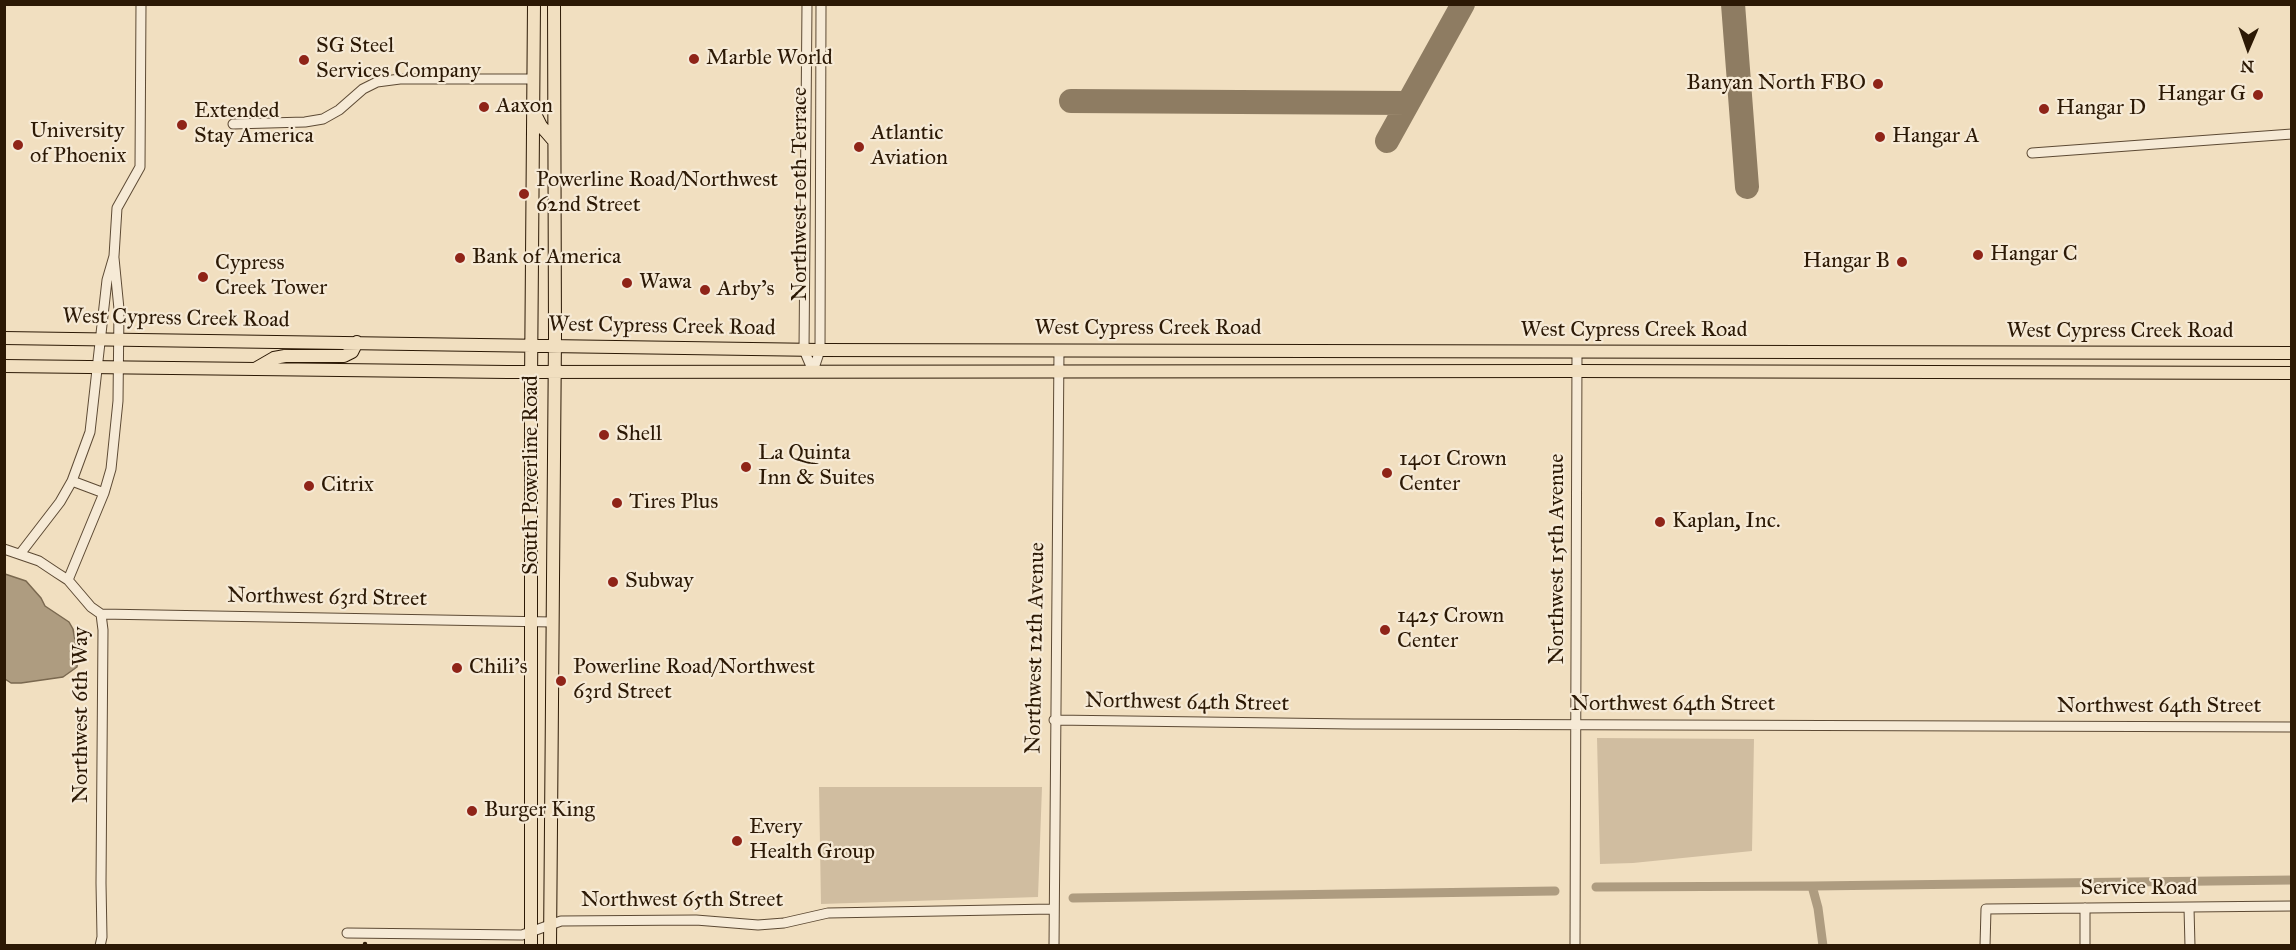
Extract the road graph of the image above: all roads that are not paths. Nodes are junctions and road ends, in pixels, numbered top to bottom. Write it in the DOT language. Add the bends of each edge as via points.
graph roads {
  1 [pos="141,4"];
  2 [pos="534,4"];
  3 [pos="554,4"];
  4 [pos="807,4"];
  5 [pos="821,4"];
  6 [pos="532,79"];
  7 [pos="532,109"];
  8 [pos="233,124"];
  9 [pos="807,134"];
  10 [pos="821,134"];
  11 [pos="2292,134"];
  12 [pos="554,141"];
  13 [pos="2032,153"];
  14 [pos="114,256"];
  15 [pos="4,338"];
  16 [pos="102,339"];
  17 [pos="118,339"];
  18 [pos="357,342"];
  19 [pos="531,346"];
  20 [pos="555,347"];
  21 [pos="804,350"];
  22 [pos="820,350"];
  23 [pos="1059,350"];
  24 [pos="1418,351"];
  25 [pos="1577,351"];
  26 [pos="2292,353"];
  27 [pos="4,366"];
  28 [pos="98,367"];
  29 [pos="118,368"];
  30 [pos="254,369"];
  31 [pos="554,370"];
  32 [pos="531,371"];
  33 [pos="813,371"];
  34 [pos="1059,371"];
  35 [pos="1387,371"];
  36 [pos="1577,371"];
  37 [pos="2292,374"];
  38 [pos="72,481"];
  39 [pos="104,493"];
  40 [pos="4,549"];
  41 [pos="21,554"];
  42 [pos="68,580"];
  43 [pos="101,614"];
  44 [pos="532,622"];
  45 [pos="552,622"];
  46 [pos="1054,720"];
  47 [pos="1577,725"];
  48 [pos="2292,727"];
  49 [pos="2292,906"];
  50 [pos="2085,908"];
  51 [pos="2189,908"];
  52 [pos="1053,909"];
  53 [pos="550,925"];
  54 [pos="531,932"];
  55 [pos="347,933"];
  56 [pos="100,945"];
  57 [pos="531,945"];
  58 [pos="550,945"];
  59 [pos="1054,945"];
  60 [pos="1575,945"];
  61 [pos="1985,945"];
  62 [pos="2085,945"];
  63 [pos="2190,945"];
  1 -- 14 [label="street" via="140,167 117,208"];
  2 -- 6 [label="main road, South Powerline Road"];
  3 -- 12 [label="main road, South Powerline Road"];
  4 -- 9 [label="street, Northwest 10th Terrace"];
  5 -- 10 [label="street, Northwest 10th Terrace"];
  6 -- 7 [label="main road, South Powerline Road"];
  6 -- 8 [label="street" via="377,82 322,119"];
  7 -- 12 [label="main road"];
  7 -- 19 [label="main road, South Powerline Road"];
  9 -- 10 [label="street"];
  9 -- 21 [label="street, Northwest 10th Terrace"];
  10 -- 22 [label="street, Northwest 10th Terrace"];
  11 -- 13 [label="street"];
  12 -- 20 [label="main road, South Powerline Road"];
  14 -- 16 [label="street" via="107,280"];
  14 -- 17 [label="street"];
  15 -- 16 [label="main road, West Cypress Creek Road"];
  16 -- 17 [label="main road, West Cypress Creek Road"];
  16 -- 28 [label="street"];
  17 -- 18 [label="main road, West Cypress Creek Road"];
  17 -- 29 [label="street"];
  18 -- 19 [label="main road, West Cypress Creek Road"];
  18 -- 30 [label="main road" via="352,352 344,356 285,356"];
  19 -- 20 [label="main road, West Cypress Creek Road"];
  19 -- 32 [label="main road, South Powerline Road"];
  20 -- 21 [label="main road, West Cypress Creek Road"];
  20 -- 31 [label="main road, South Powerline Road"];
  21 -- 22 [label="main road, West Cypress Creek Road"];
  21 -- 33 [label="street, Northwest 10th Terrace"];
  22 -- 23 [label="main road, West Cypress Creek Road"];
  22 -- 33 [label="street, Northwest 10th Terrace"];
  23 -- 24 [label="main road, West Cypress Creek Road"];
  23 -- 34 [label="street, Northwest 12th Avenue"];
  24 -- 25 [label="main road, West Cypress Creek Road"];
  24 -- 35 [label="main road" via="1406,364"];
  25 -- 26 [label="main road, West Cypress Creek Road"];
  25 -- 36 [label="street, Northwest 15th Avenue"];
  27 -- 28 [label="main road, West Cypress Creek Road"];
  28 -- 29 [label="main road, West Cypress Creek Road"];
  28 -- 38 [label="street" via="90,432"];
  29 -- 30 [label="main road, West Cypress Creek Road"];
  29 -- 39 [label="street" via="111,469"];
  30 -- 32 [label="main road, West Cypress Creek Road"];
  31 -- 32 [label="main road, West Cypress Creek Road"];
  31 -- 33 [label="main road, West Cypress Creek Road"];
  31 -- 45 [label="main road, South Powerline Road"];
  32 -- 44 [label="main road, South Powerline Road"];
  33 -- 34 [label="main road, West Cypress Creek Road"];
  34 -- 35 [label="main road, West Cypress Creek Road"];
  34 -- 46 [label="street, Northwest 12th Avenue"];
  35 -- 36 [label="main road, West Cypress Creek Road"];
  36 -- 37 [label="main road, West Cypress Creek Road"];
  36 -- 47 [label="street, Northwest 15th Avenue"];
  38 -- 39 [label="street"];
  38 -- 41 [label="street"];
  39 -- 42 [label="street"];
  40 -- 41 [label="street, Northwest 6th Way"];
  41 -- 42 [label="street, Northwest 6th Way"];
  42 -- 43 [label="street, Northwest 6th Way"];
  43 -- 44 [label="street, Northwest 63rd Street"];
  43 -- 56 [label="street, Northwest 6th Way"];
  44 -- 45 [label="street, Northwest 63rd Street"];
  44 -- 54 [label="main road, South Powerline Road"];
  45 -- 53 [label="main road, South Powerline Road"];
  46 -- 47 [label="street, Northwest 64th Street"];
  46 -- 52 [label="street, Northwest 12th Avenue"];
  47 -- 48 [label="street, Northwest 64th Street"];
  47 -- 60 [label="street, Northwest 15th Avenue"];
  49 -- 51 [label="street, Service Road"];
  50 -- 51 [label="street, Service Road"];
  50 -- 61 [label="street, Service Road" via="1986,909"];
  50 -- 62 [label="street"];
  51 -- 63 [label="street"];
  52 -- 53 [label="street, Northwest 65th Street" via="828,913 758,925 696,920 561,921"];
  52 -- 59 [label="street, Northwest 12th Avenue"];
  53 -- 54 [label="street, Northwest 65th Street"];
  53 -- 58 [label="main road, South Powerline Road"];
  54 -- 55 [label="street, Northwest 65th Street"];
  54 -- 57 [label="main road, South Powerline Road"];
}
